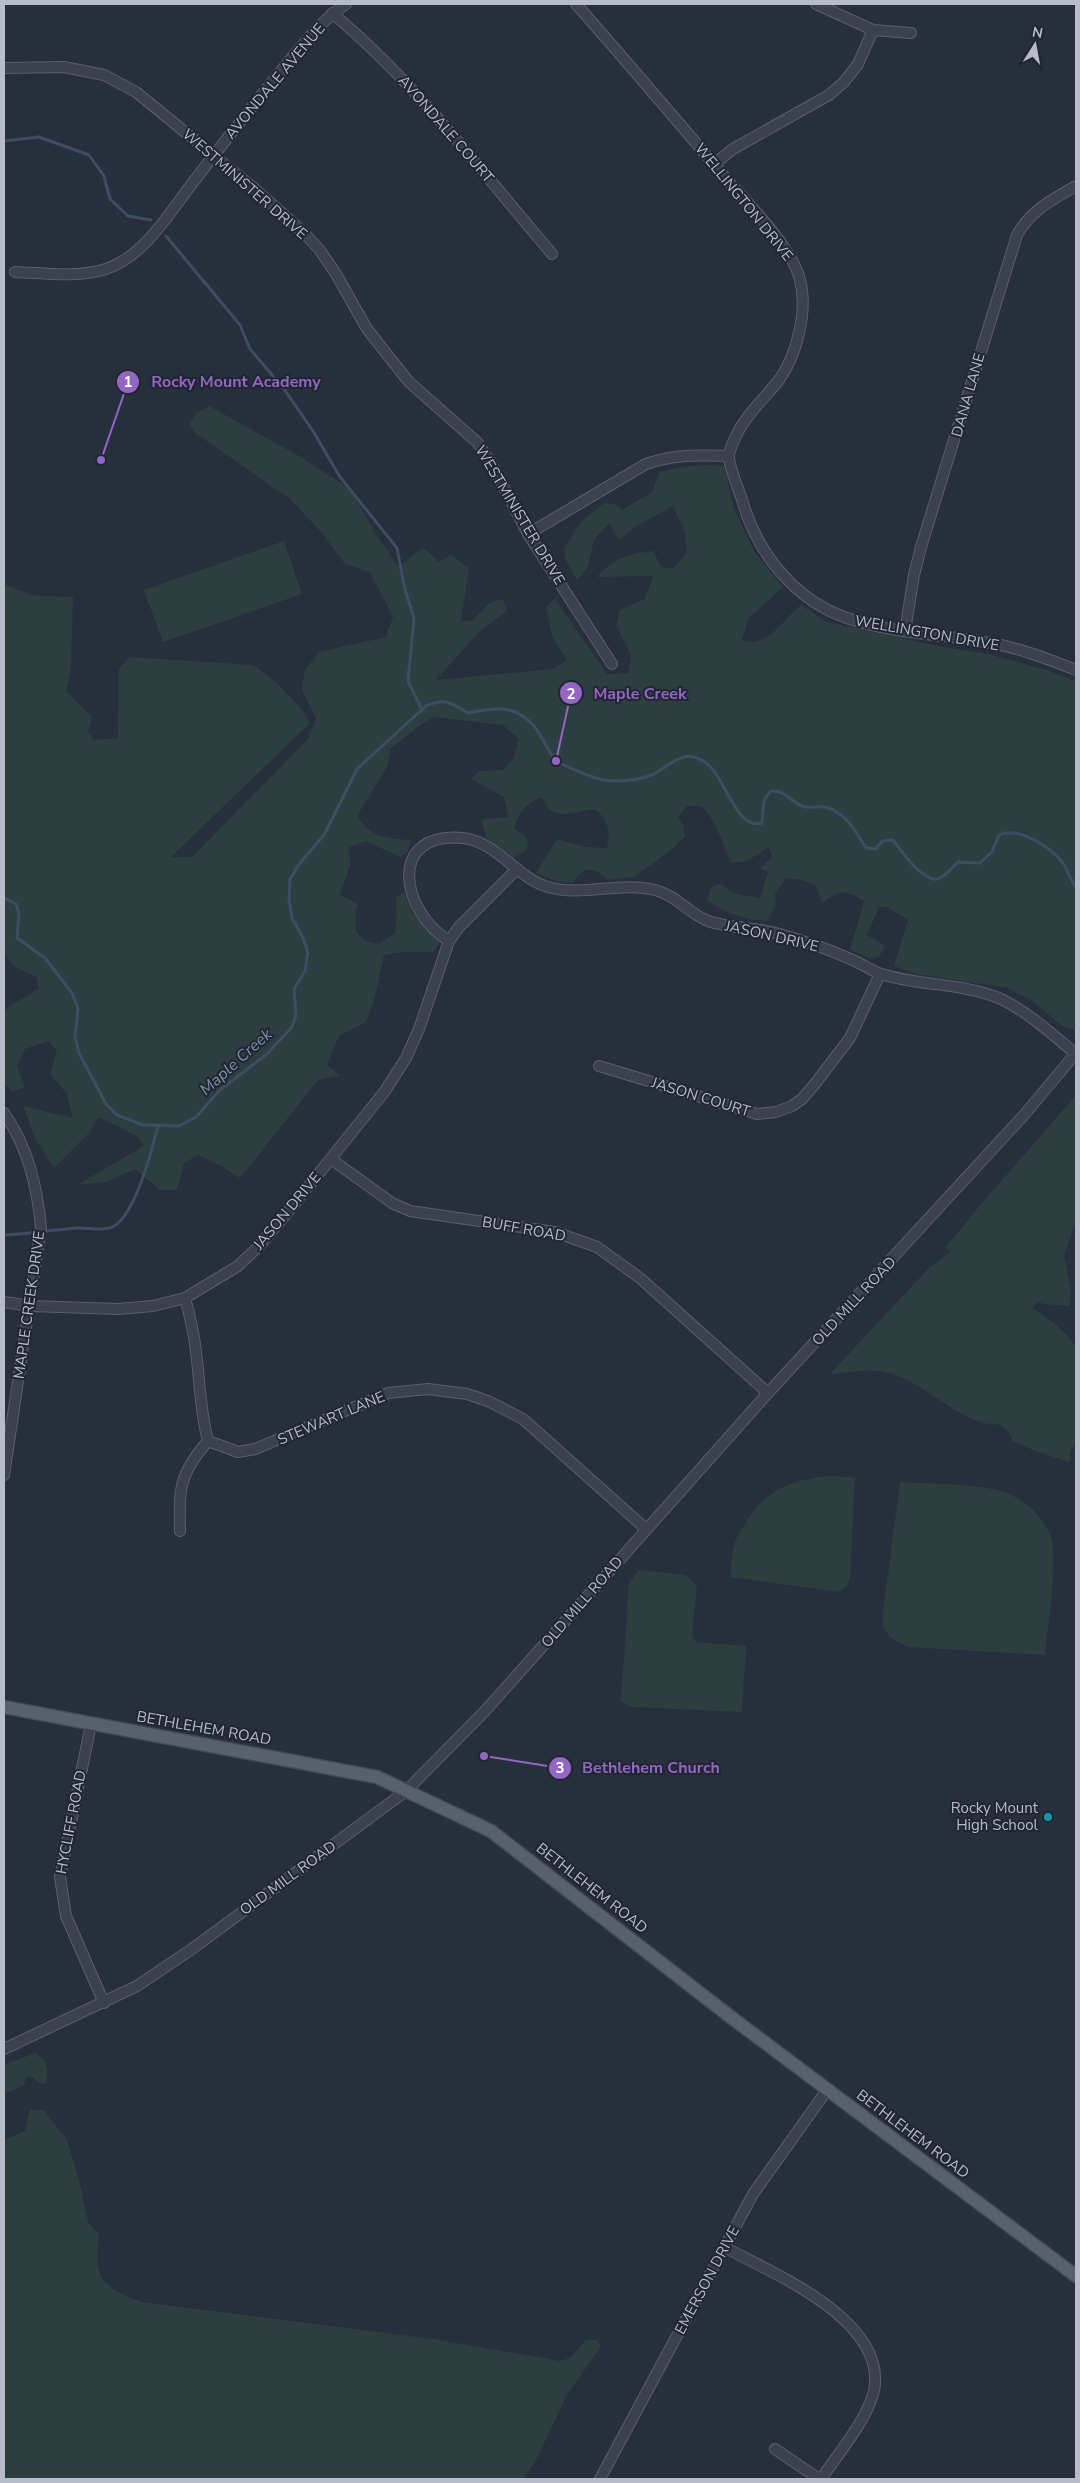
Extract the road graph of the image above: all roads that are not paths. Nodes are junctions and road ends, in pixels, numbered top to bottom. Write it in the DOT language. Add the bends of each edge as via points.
graph roads {
  1 [pos="346,4"];
  2 [pos="576,4"];
  3 [pos="816,4"];
  4 [pos="332,13"];
  5 [pos="873,30"];
  6 [pos="911,33"];
  7 [pos="4,68"];
  8 [pos="214,156"];
  9 [pos="714,164"];
  10 [pos="1076,186"];
  11 [pos="552,254"];
  12 [pos="15,272"];
  13 [pos="729,456"];
  14 [pos="528,534"];
  15 [pos="905,632"];
  16 [pos="612,664"];
  17 [pos="1076,670"];
  18 [pos="517,869"];
  19 [pos="449,941"];
  20 [pos="880,974"];
  21 [pos="1076,1053"];
  22 [pos="599,1066"];
  23 [pos="4,1113"];
  24 [pos="331,1158"];
  25 [pos="184,1298"];
  26 [pos="4,1302"];
  27 [pos="30,1306"];
  28 [pos="768,1393"];
  29 [pos="208,1441"];
  30 [pos="4,1475"];
  31 [pos="646,1529"];
  32 [pos="180,1531"];
  33 [pos="4,1707"];
  34 [pos="91,1724"];
  35 [pos="406,1791"];
  36 [pos="104,2004"];
  37 [pos="4,2049"];
  38 [pos="827,2090"];
  39 [pos="724,2247"];
  40 [pos="1076,2276"];
  41 [pos="775,2449"];
  42 [pos="600,2479"];
  43 [pos="820,2479"];
  1 -- 4 [label="street, AVONDALE AVENUE"];
  2 -- 9 [label="street, WELLINGTON DRIVE"];
  3 -- 5 [label="street"];
  4 -- 8 [label="street, AVONDALE AVENUE" via="313,32"];
  4 -- 11 [label="street, AVONDALE COURT" via="401,78"];
  5 -- 6 [label="street"];
  5 -- 9 [label="street" via="858,64 844,82"];
  7 -- 8 [label="street, WESTMINISTER DRIVE" via="64,68 104,75 136,92"];
  8 -- 12 [label="street, AVONDALE AVENUE" via="163,222 130,257 118,264 84,273"];
  8 -- 14 [label="street, WESTMINISTER DRIVE" via="282,212 319,249 367,329 409,382 478,443"];
  9 -- 13 [label="street, WELLINGTON DRIVE" via="794,262 803,292 800,324 788,362 780,378 738,431"];
  10 -- 15 [label="street, DANA LANE" via="1032,214 1016,235 921,547"];
  13 -- 14 [label="street" via="687,455 646,464"];
  13 -- 15 [label="street, WELLINGTON DRIVE" via="746,515 756,537 779,571 794,586 811,600 848,618"];
  14 -- 16 [label="street, WESTMINISTER DRIVE"];
  15 -- 17 [label="street, WELLINGTON DRIVE" via="993,643"];
  18 -- 19 [label="street, JASON DRIVE"];
  18 -- 19 [label="street, JASON DRIVE" via="499,853 472,840 434,840 414,854 409,868 413,898 427,924"];
  18 -- 20 [label="street, JASON DRIVE" via="549,887 658,890 706,920 764,931 832,950"];
  19 -- 24 [label="street, JASON DRIVE" via="430,1000 406,1058 385,1091"];
  20 -- 21 [label="street, JASON DRIVE" via="999,998"];
  20 -- 22 [label="street, JASON COURT" via="862,1017 836,1057 802,1099 776,1112 757,1114"];
  21 -- 28 [label="street, OLD MILL ROAD" via="1024,1115"];
  23 -- 27 [label="street, MAPLE CREEK DRIVE" via="25,1151 37,1194 40,1236"];
  24 -- 25 [label="street, JASON DRIVE" via="259,1246 238,1266"];
  24 -- 28 [label="street, BUFF ROAD" via="392,1203 410,1211 555,1232 596,1248 640,1278"];
  25 -- 27 [label="street, JASON DRIVE" via="118,1310"];
  25 -- 29 [label="street" via="192,1324 199,1395"];
  26 -- 27 [label="street, JASON DRIVE"];
  27 -- 30 [label="street, MAPLE CREEK DRIVE"];
  28 -- 31 [label="street, OLD MILL ROAD"];
  29 -- 31 [label="street, STEWART LANE" via="238,1452 255,1449 388,1393 428,1389 467,1394 488,1400 523,1419"];
  29 -- 32 [label="street" via="188,1467 181,1485"];
  31 -- 35 [label="street, OLD MILL ROAD" via="485,1711"];
  33 -- 34 [label="main road, BETHLEHEM ROAD"];
  34 -- 35 [label="main road, BETHLEHEM ROAD" via="377,1777"];
  34 -- 36 [label="street, HYCLIFF ROAD" via="60,1877 66,1916"];
  35 -- 36 [label="street, OLD MILL ROAD" via="192,1949"];
  35 -- 38 [label="main road, BETHLEHEM ROAD" via="492,1831"];
  36 -- 37 [label="street, OLD MILL ROAD"];
  38 -- 39 [label="street, EMERSON DRIVE" via="753,2194"];
  38 -- 40 [label="main road, BETHLEHEM ROAD"];
  39 -- 42 [label="street, EMERSON DRIVE"];
  39 -- 43 [label="street" via="838,2314 861,2336 869,2349 875,2377 867,2410"];
  41 -- 43 [label="street"];
}
